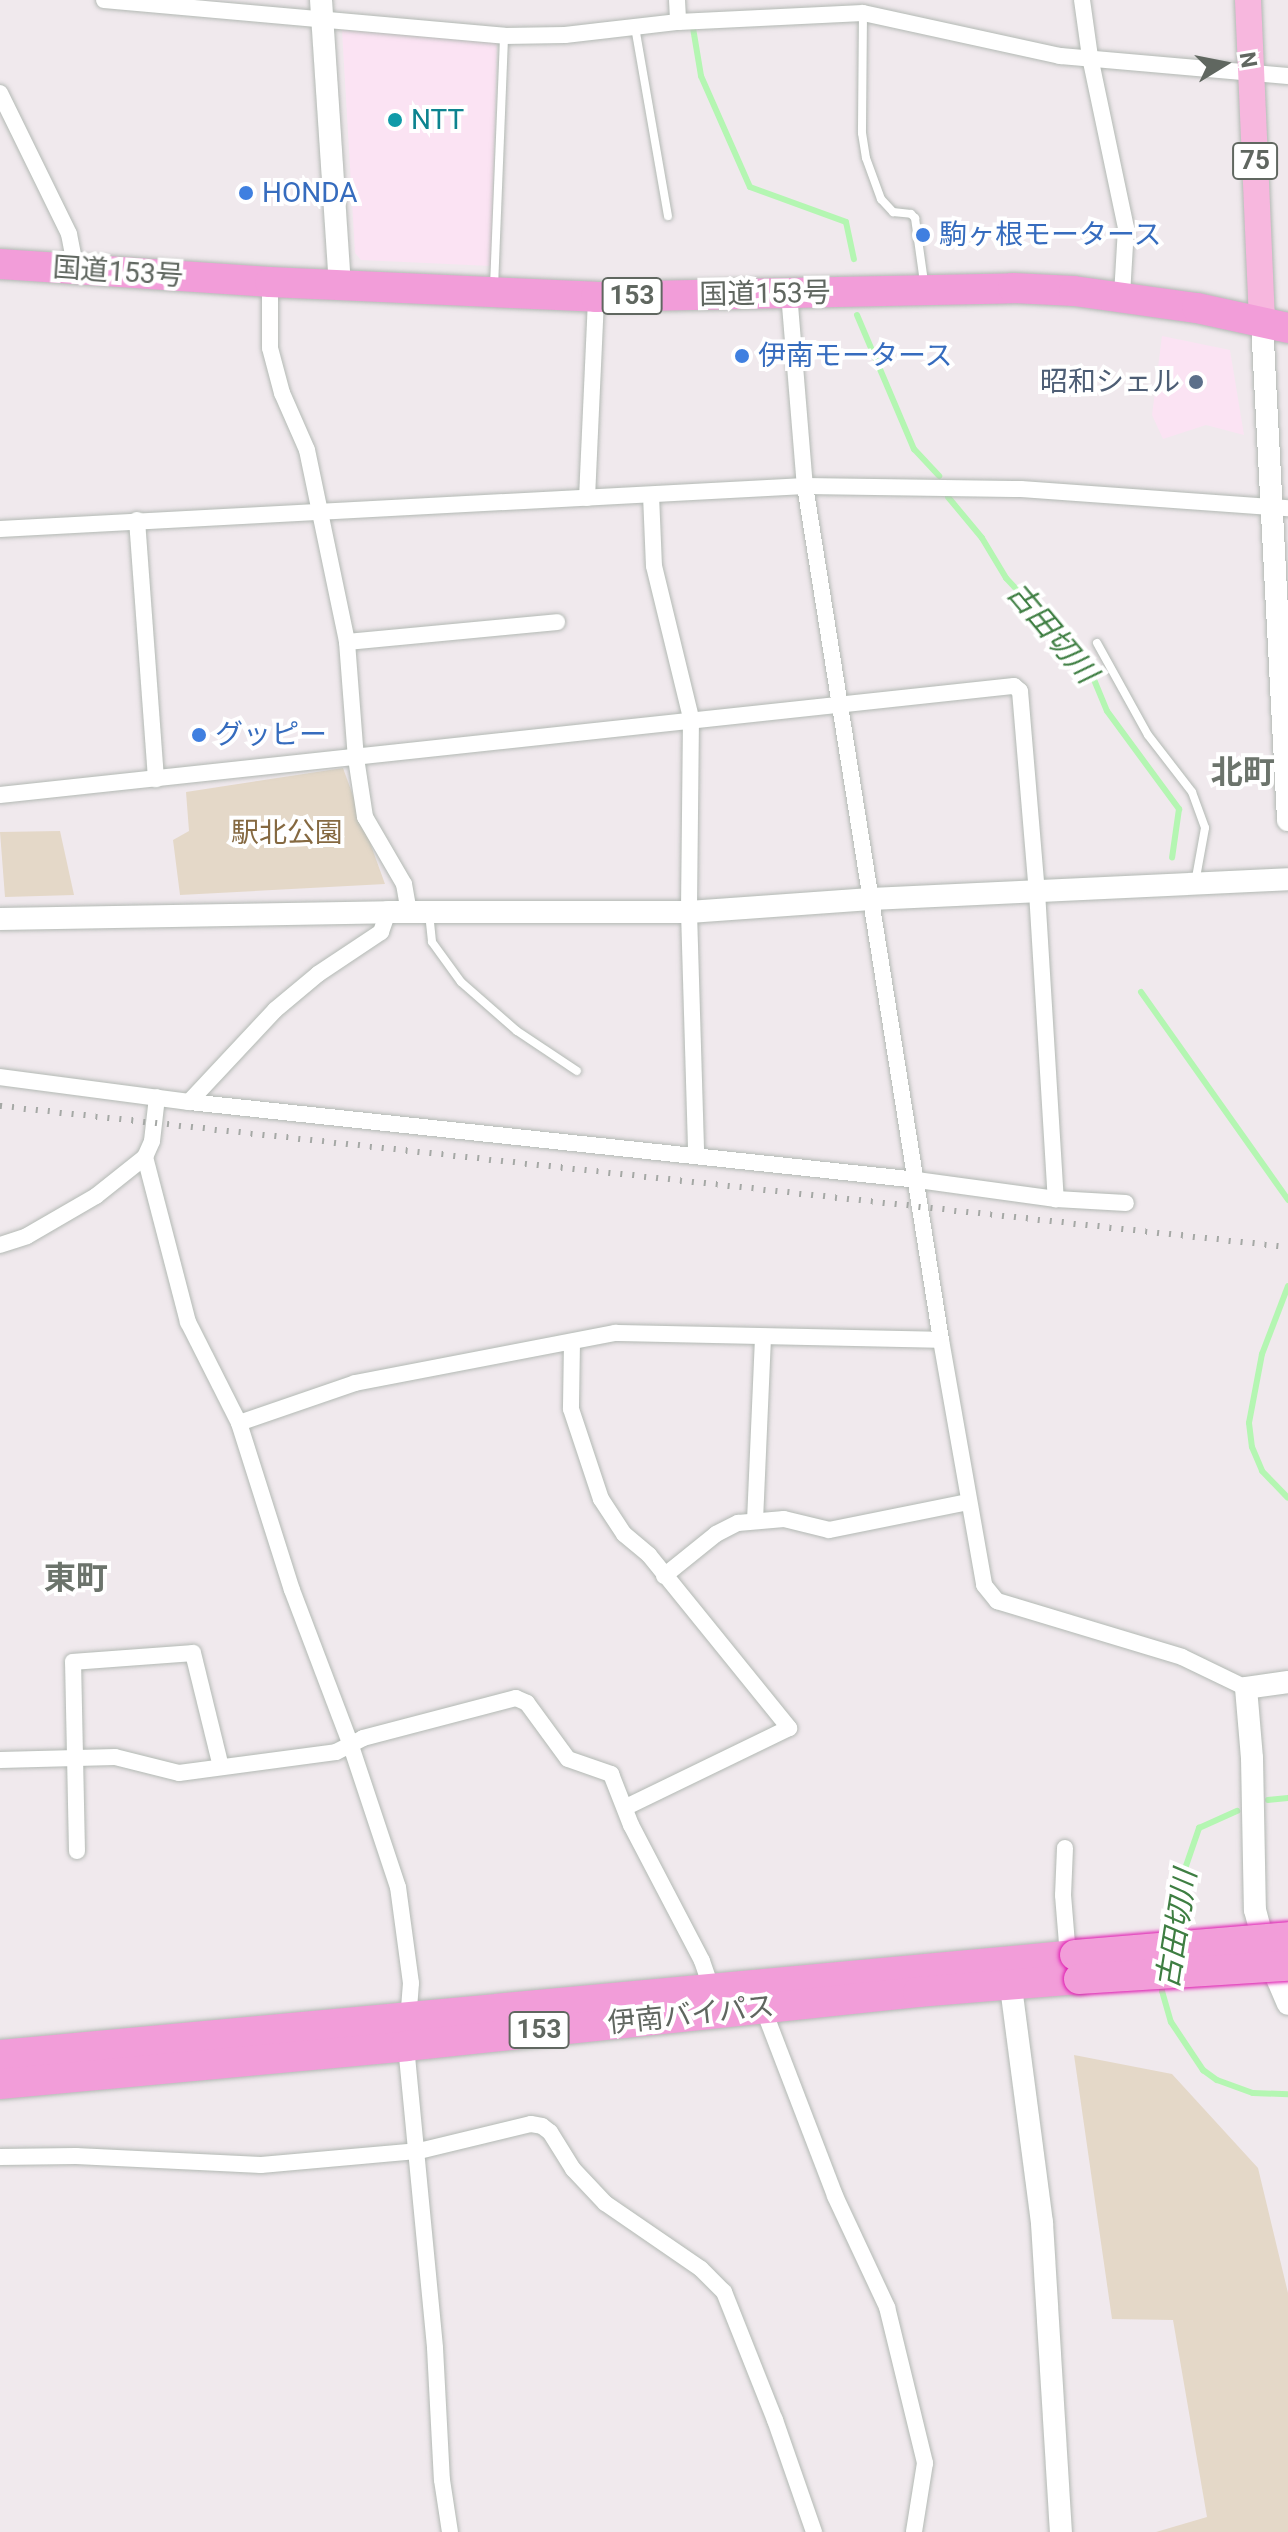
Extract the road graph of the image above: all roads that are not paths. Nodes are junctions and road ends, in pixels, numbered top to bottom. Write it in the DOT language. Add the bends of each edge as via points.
graph roads {
  1 [pos="104,0"];
  2 [pos="677,0"];
  3 [pos="1082,0"];
  4 [pos="1248,0"];
  5 [pos="862,6"];
  6 [pos="322,11"];
  7 [pos="678,22"];
  8 [pos="635,27"];
  9 [pos="504,36"];
  10 [pos="1090,57"];
  11 [pos="1252,73"];
  12 [pos="1288,76"];
  13 [pos="0,93"];
  14 [pos="668,216"];
  15 [pos="0,264"];
  16 [pos="76,270"];
  17 [pos="270,282"];
  18 [pos="340,285"];
  19 [pos="925,290"];
  20 [pos="493,293"];
  21 [pos="789,293"];
  22 [pos="1122,295"];
  23 [pos="596,297"];
  24 [pos="1275,325"];
  25 [pos="805,486"];
  26 [pos="651,495"];
  27 [pos="587,498"];
  28 [pos="1280,508"];
  29 [pos="322,510"];
  30 [pos="137,520"];
  31 [pos="0,529"];
  32 [pos="557,622"];
  33 [pos="347,642"];
  34 [pos="1097,643"];
  35 [pos="839,704"];
  36 [pos="691,718"];
  37 [pos="356,758"];
  38 [pos="156,779"];
  39 [pos="0,795"];
  40 [pos="1288,820"];
  41 [pos="1288,879"];
  42 [pos="1194,884"];
  43 [pos="1037,892"];
  44 [pos="871,899"];
  45 [pos="408,912"];
  46 [pos="689,912"];
  47 [pos="0,919"];
  48 [pos="577,1071"];
  49 [pos="0,1077"];
  50 [pos="157,1097"];
  51 [pos="189,1102"];
  52 [pos="696,1155"];
  53 [pos="145,1157"];
  54 [pos="918,1180"];
  55 [pos="1056,1199"];
  56 [pos="1126,1203"];
  57 [pos="0,1245"];
  58 [pos="763,1337"];
  59 [pos="941,1340"];
  60 [pos="572,1342"];
  61 [pos="239,1423"];
  62 [pos="968,1502"];
  63 [pos="755,1521"];
  64 [pos="664,1576"];
  65 [pos="1288,1682"];
  66 [pos="1246,1688"];
  67 [pos="350,1743"];
  68 [pos="75,1758"];
  69 [pos="0,1760"];
  70 [pos="221,1767"];
  71 [pos="626,1807"];
  72 [pos="1065,1848"];
  73 [pos="77,1851"];
  74 [pos="1288,1937"];
  75 [pos="1074,1963"];
  76 [pos="1288,1966"];
  77 [pos="1009,1972"];
  78 [pos="711,1987"];
  79 [pos="1288,2004"];
  80 [pos="763,2008"];
  81 [pos="411,2016"];
  82 [pos="406,2046"];
  83 [pos="0,2055"];
  84 [pos="0,2084"];
  85 [pos="419,2151"];
  86 [pos="0,2157"];
  87 [pos="450,2532"];
  88 [pos="814,2532"];
  89 [pos="914,2532"];
  90 [pos="1061,2532"];
  1 -- 6 [label="street"];
  2 -- 7 [label="street"];
  3 -- 10 [label="street"];
  4 -- 11 [label="main road, 75"];
  5 -- 7 [label="street"];
  5 -- 10 [label="street" via="1046,53"];
  5 -- 19 [label="lane" via="866,158 881,199 893,212 915,218"];
  6 -- 9 [label="street"];
  6 -- 18 [label="street"];
  7 -- 8 [label="street"];
  8 -- 9 [label="street"];
  8 -- 14 [label="lane"];
  9 -- 20 [label="lane"];
  10 -- 11 [label="street"];
  10 -- 22 [label="street" via="1126,228"];
  11 -- 12 [label="street"];
  11 -- 24 [label="main road, 75"];
  13 -- 16 [label="street" via="69,234"];
  15 -- 16 [label="highway, 国道153号 / 153"];
  16 -- 17 [label="highway, 国道153号 / 153"];
  17 -- 18 [label="highway, 国道153号 / 153"];
  17 -- 29 [label="street" via="270,348 307,450"];
  18 -- 20 [label="highway, 国道153号 / 153"];
  19 -- 21 [label="highway, 国道153号 / 153"];
  19 -- 22 [label="highway, 国道153号 / 153" via="1013,288"];
  20 -- 23 [label="highway, 国道153号 / 153"];
  21 -- 23 [label="highway, 国道153号 / 153"];
  21 -- 25 [label="street"];
  22 -- 24 [label="highway, 国道153号 / 153"];
  23 -- 27 [label="street"];
  24 -- 28 [label="street"];
  25 -- 26 [label="street"];
  25 -- 28 [label="street" via="1021,489"];
  25 -- 35 [label="street"];
  26 -- 27 [label="street"];
  26 -- 36 [label="street" via="654,566"];
  27 -- 29 [label="street"];
  28 -- 40 [label="street"];
  29 -- 30 [label="street"];
  29 -- 33 [label="street"];
  30 -- 31 [label="street"];
  30 -- 38 [label="street"];
  32 -- 33 [label="street"];
  33 -- 37 [label="street"];
  34 -- 42 [label="lane" via="1148,735 1192,792 1205,828"];
  35 -- 36 [label="street"];
  35 -- 43 [label="street" via="1014,686 1020,691"];
  35 -- 44 [label="street"];
  36 -- 37 [label="street"];
  36 -- 46 [label="street"];
  37 -- 38 [label="street"];
  37 -- 45 [label="street" via="365,817 404,884"];
  38 -- 39 [label="street"];
  41 -- 42 [label="street"];
  42 -- 43 [label="street"];
  43 -- 44 [label="street"];
  43 -- 55 [label="street"];
  44 -- 46 [label="street"];
  44 -- 54 [label="street"];
  45 -- 46 [label="street"];
  45 -- 47 [label="street"];
  45 -- 48 [label="lane" via="461,982 517,1031"];
  45 -- 51 [label="street" via="275,1010"];
  46 -- 52 [label="street"];
  49 -- 50 [label="street"];
  50 -- 51 [label="street"];
  50 -- 53 [label="street"];
  51 -- 52 [label="street"];
  52 -- 54 [label="street"];
  53 -- 57 [label="street" via="96,1196 27,1236"];
  53 -- 61 [label="street" via="188,1322"];
  54 -- 55 [label="street"];
  54 -- 59 [label="street"];
  55 -- 56 [label="street"];
  58 -- 59 [label="street"];
  58 -- 60 [label="street" via="653,1332"];
  58 -- 63 [label="street"];
  59 -- 62 [label="street"];
  60 -- 61 [label="street" via="355,1383"];
  60 -- 64 [label="street" via="571,1409 601,1499 624,1534"];
  61 -- 67 [label="street" via="292,1590"];
  62 -- 63 [label="street" via="829,1530 784,1519"];
  62 -- 66 [label="street" via="984,1585 997,1601 1182,1657"];
  63 -- 64 [label="street" via="716,1534"];
  64 -- 71 [label="street" via="789,1728"];
  65 -- 66 [label="street"];
  66 -- 79 [label="street" via="1255,1910"];
  67 -- 70 [label="street" via="336,1752"];
  67 -- 71 [label="street" via="516,1698 527,1703 568,1759 611,1774"];
  67 -- 81 [label="street" via="398,1887"];
  68 -- 69 [label="street"];
  68 -- 70 [label="street" via="115,1757 179,1773"];
  68 -- 70 [label="street" via="73,1662 193,1653"];
  68 -- 73 [label="street"];
  71 -- 78 [label="street"];
  72 -- 75 [label="street" via="1063,1895"];
  74 -- 75 [label="highway, 伊南バイパス / 153, bridge"];
  75 -- 76 [label="highway, 伊南バイパス / 153, bridge"];
  75 -- 77 [label="highway, 伊南バイパス / 153"];
  77 -- 78 [label="highway, 伊南バイパス / 153"];
  77 -- 80 [label="highway, 伊南バイパス / 153"];
  77 -- 90 [label="street" via="1042,2223"];
  78 -- 81 [label="highway, 伊南バイパス / 153"];
  80 -- 82 [label="highway, 伊南バイパス / 153"];
  80 -- 89 [label="street" via="835,2196 887,2307 925,2463"];
  81 -- 82 [label="street"];
  81 -- 83 [label="highway, 伊南バイパス / 153"];
  82 -- 84 [label="highway, 伊南バイパス / 153"];
  82 -- 85 [label="street"];
  85 -- 86 [label="street" via="261,2165"];
  85 -- 87 [label="street"];
  85 -- 88 [label="street" via="531,2124 542,2126 605,2203 701,2269 734,2309"];
}
